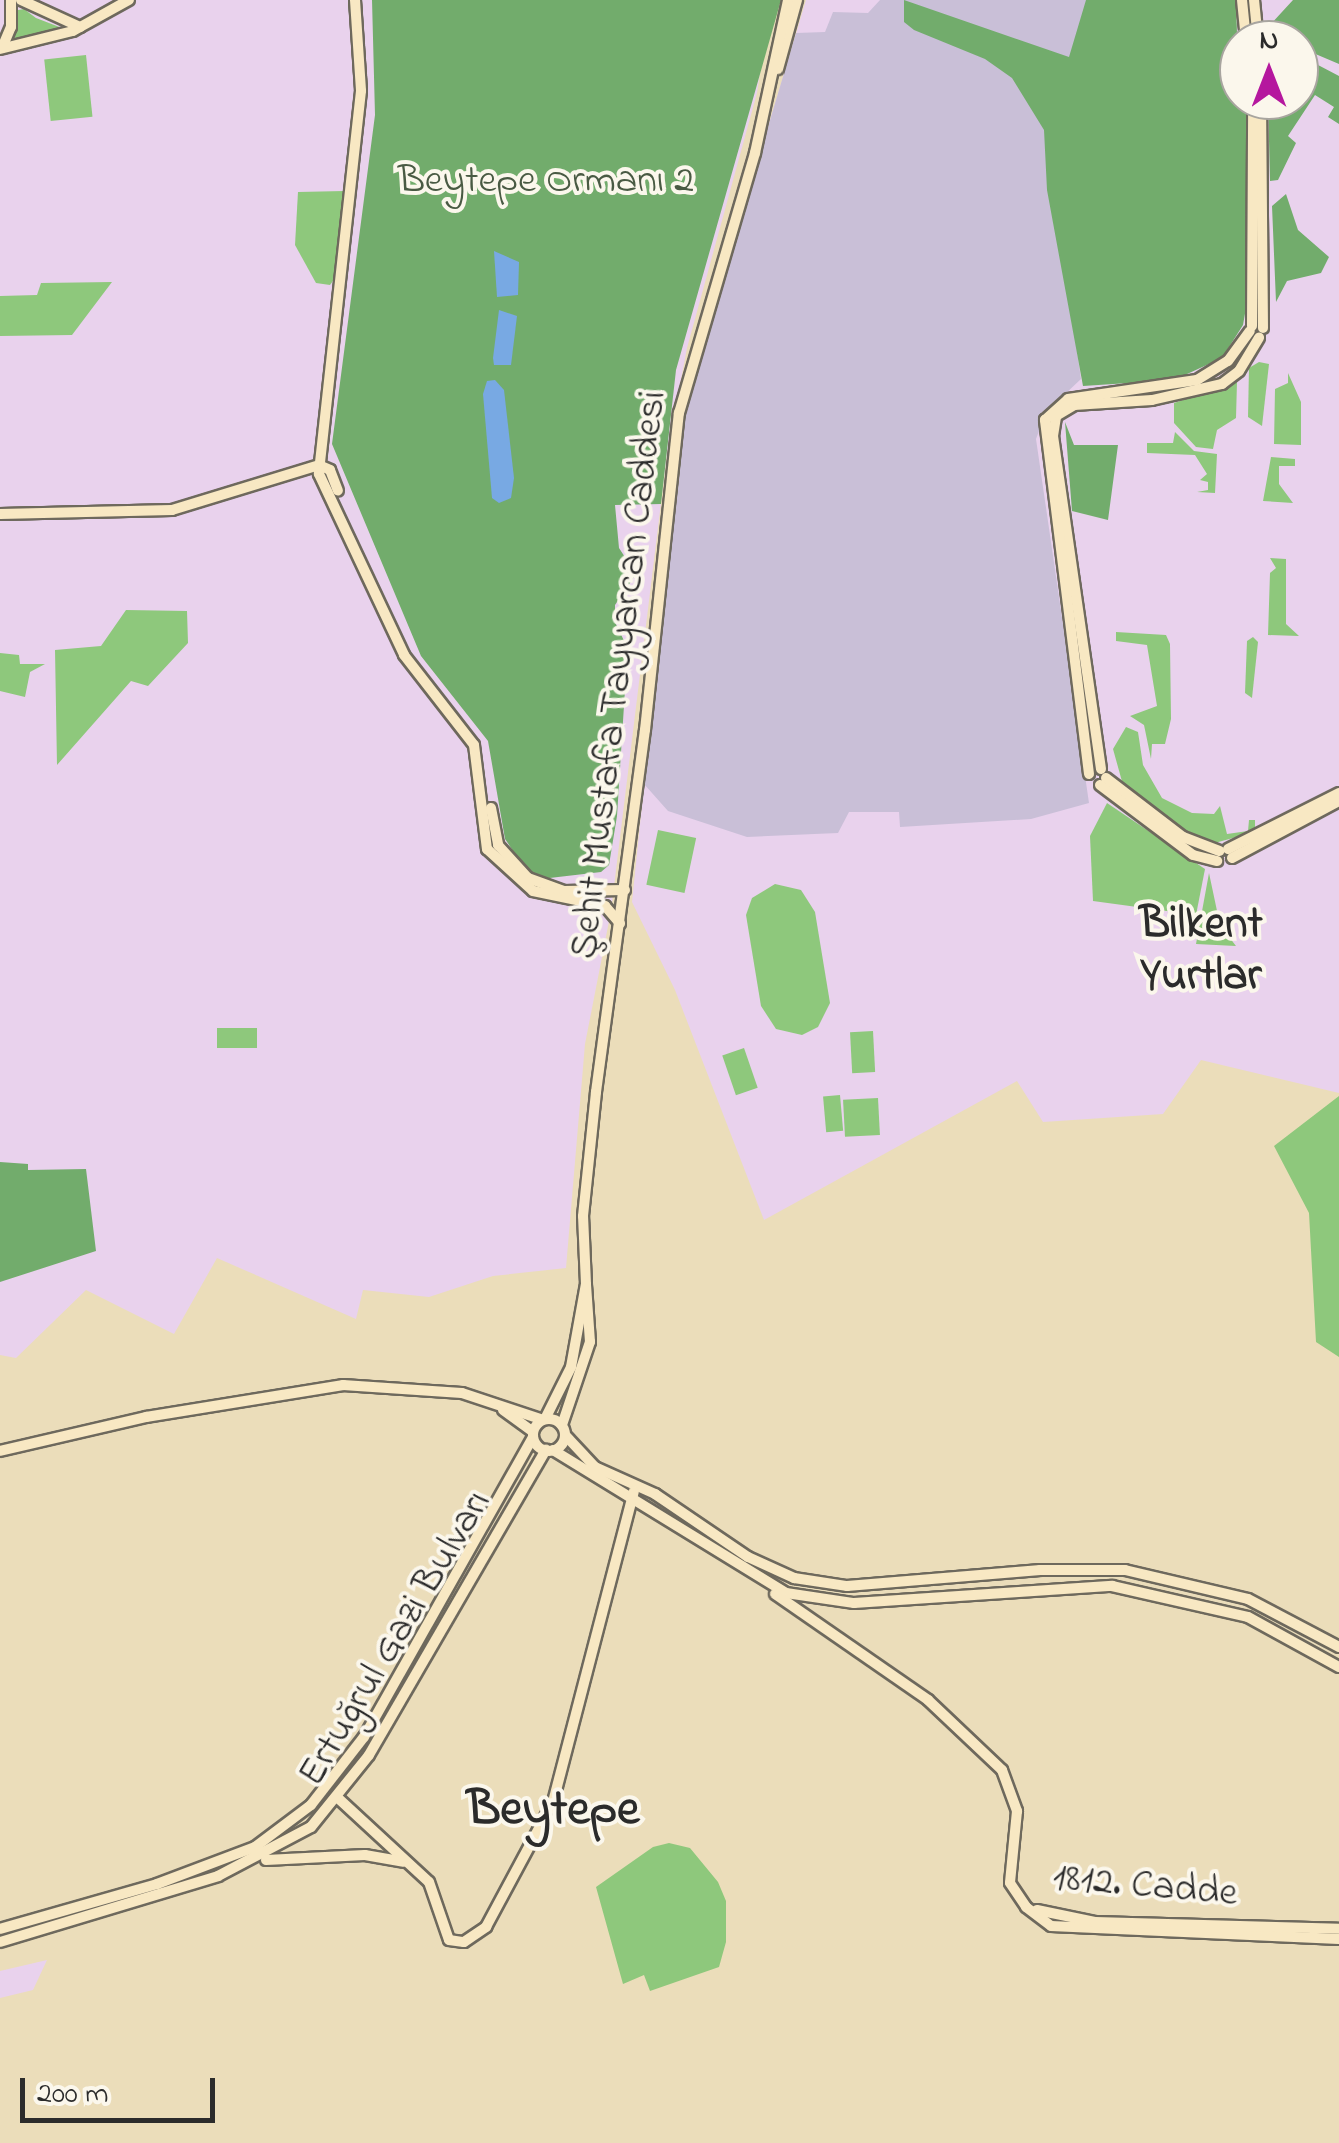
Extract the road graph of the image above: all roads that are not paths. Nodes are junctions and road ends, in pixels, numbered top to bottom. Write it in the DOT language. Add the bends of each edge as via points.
graph roads {
  1 [pos="11,0"];
  2 [pos="21,0"];
  3 [pos="129,0"];
  4 [pos="356,0"];
  5 [pos="791,8"];
  6 [pos="81,27"];
  7 [pos="0,49"];
  8 [pos="1255,120"];
  9 [pos="1261,120"];
  10 [pos="1260,185"];
  11 [pos="319,466"];
  12 [pos="0,514"];
  13 [pos="1339,794"];
  14 [pos="1339,801"];
  15 [pos="1224,855"];
  16 [pos="624,895"];
  17 [pos="605,906"];
  18 [pos="620,923"];
  19 [pos="586,1284"];
  20 [pos="490,1402"];
  21 [pos="544,1420"];
  22 [pos="564,1430"];
  23 [pos="533,1435"];
  24 [pos="0,1450"];
  25 [pos="549,1450"];
  26 [pos="634,1491"];
  27 [pos="775,1572"];
  28 [pos="770,1584"];
  29 [pos="1339,1647"];
  30 [pos="1339,1667"];
  31 [pos="339,1799"];
  32 [pos="255,1848"];
  33 [pos="259,1860"];
  34 [pos="408,1864"];
  35 [pos="1026,1906"];
  36 [pos="0,1929"];
  37 [pos="1339,1929"];
  38 [pos="1339,1938"];
  39 [pos="0,1942"];
  1 -- 7 [label="street" via="11,27"];
  2 -- 6 [label="street"];
  3 -- 6 [label="street"];
  4 -- 11 [label="street" via="361,91"];
  5 -- 16 [label="street, Şehit Mustafa Tayyarcan Caddesi" via="681,404"];
  6 -- 7 [label="street"];
  8 -- 10 [label="street"];
  9 -- 10 [label="street"];
  10 -- 15 [label="street" via="1256,331 1239,372 1222,384 1152,400 1074,405 1056,416 1053,436 1099,777 1193,855"];
  11 -- 12 [label="street" via="172,510"];
  11 -- 16 [label="street" via="330,470 406,648 476,736 498,845 539,884"];
  11 -- 17 [label="street" via="399,646 474,746 487,848 532,892"];
  13 -- 15 [label="street"];
  14 -- 15 [label="street"];
  16 -- 17 [label="street"];
  16 -- 18 [label="street, Şehit Mustafa Tayyarcan Caddesi"];
  17 -- 18 [label="street"];
  18 -- 19 [label="street, Şehit Mustafa Tayyarcan Caddesi" via="583,1216"];
  19 -- 21 [label="street, Şehit Mustafa Tayyarcan Caddesi" via="571,1366"];
  19 -- 22 [label="street, Şehit Mustafa Tayyarcan Caddesi" via="590,1342"];
  20 -- 21 [label="street"];
  20 -- 23 [label="street"];
  20 -- 24 [label="street" via="343,1385 146,1417"];
  21 -- 22 [label="street"];
  21 -- 23 [label="street, Ertuğrul Gazi Bulvarı"];
  22 -- 25 [label="street, Ertuğrul Gazi Bulvarı"];
  22 -- 26 [label="street" via="595,1467"];
  23 -- 25 [label="street"];
  23 -- 32 [label="street, Ertuğrul Gazi Bulvarı" via="344,1768 312,1805"];
  25 -- 26 [label="street"];
  25 -- 31 [label="street, Ertuğrul Gazi Bulvarı"];
  26 -- 27 [label="street"];
  26 -- 28 [label="street"];
  26 -- 34 [label="street" via="553,1802 486,1927 464,1942 449,1940 436,1893"];
  27 -- 28 [label="street"];
  27 -- 29 [label="street" via="847,1586 1126,1570 1248,1600"];
  28 -- 30 [label="street" via="816,1601 854,1602 1074,1584 1142,1590 1248,1617"];
  28 -- 35 [label="street" via="928,1700 1002,1770 1017,1811 1010,1883"];
  31 -- 33 [label="street, Ertuğrul Gazi Bulvarı" via="312,1827"];
  31 -- 34 [label="street"];
  32 -- 33 [label="street"];
  32 -- 36 [label="street, Ertuğrul Gazi Bulvarı"];
  33 -- 34 [label="street" via="365,1855"];
  33 -- 39 [label="street, Ertuğrul Gazi Bulvarı"];
  35 -- 37 [label="street, 1812. Cadde" via="1084,1921"];
  35 -- 38 [label="street, 1812. Cadde" via="1051,1926 1072,1930"];
}
